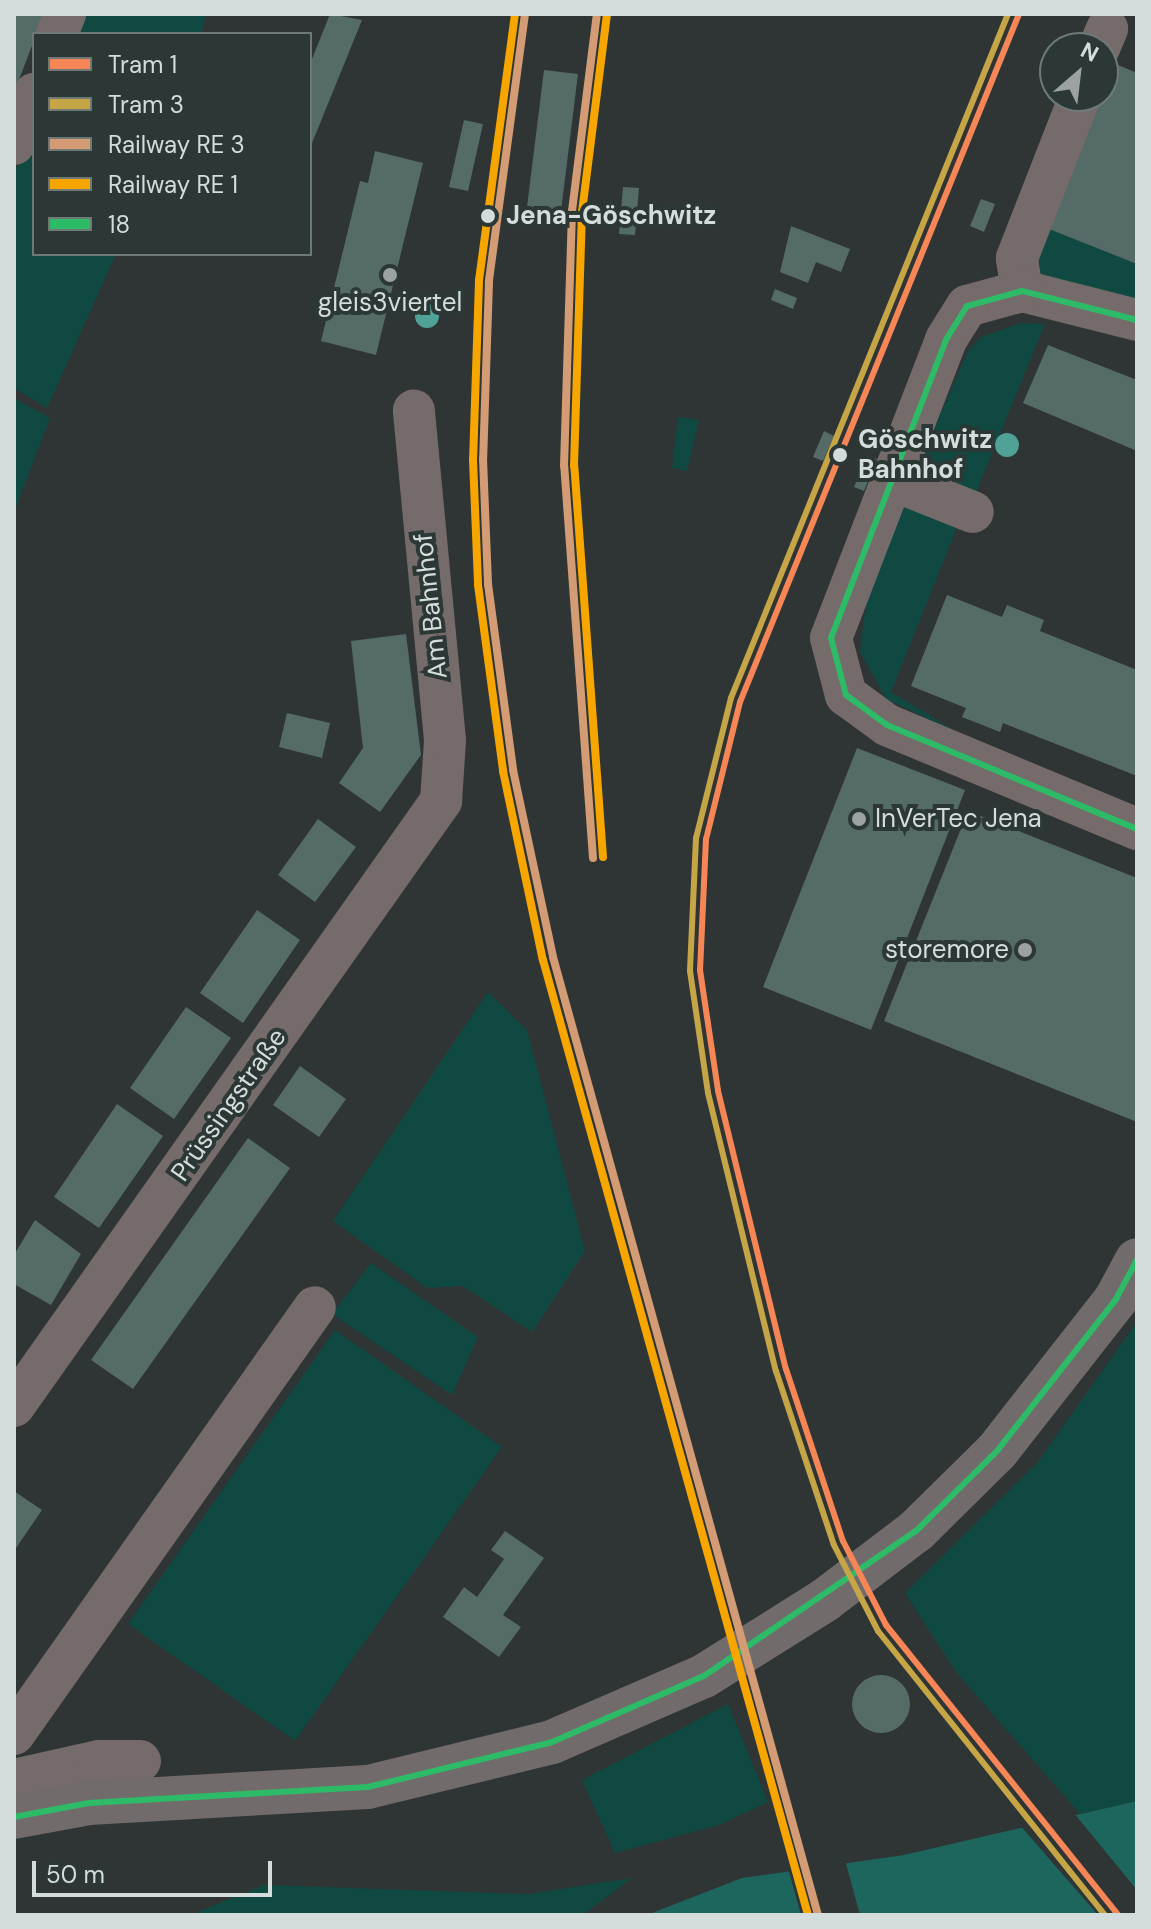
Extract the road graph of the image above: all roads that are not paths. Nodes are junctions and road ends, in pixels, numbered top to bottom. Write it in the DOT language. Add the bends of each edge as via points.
graph roads {
  1 [pos="32,99"];
  2 [pos="1074,112"];
  3 [pos="14,144"];
  4 [pos="1022,291"];
  5 [pos="1137,320"];
  6 [pos="414,410"];
  7 [pos="890,479"];
  8 [pos="973,512"];
  9 [pos="441,801"];
  10 [pos="1137,829"];
  11 [pos="1137,1260"];
  12 [pos="315,1307"];
  13 [pos="14,1406"];
  14 [pos="14,1734"];
  15 [pos="140,1761"];
  16 [pos="14,1780"];
  17 [pos="14,1817"];
  1 -- 3 [label="street"];
  2 -- 4 [label="street" via="1017,258"];
  4 -- 5 [label="street"];
  4 -- 7 [label="street" via="977,298 956,318"];
  6 -- 9 [label="street, Am Bahnhof" via="445,740"];
  7 -- 8 [label="street"];
  7 -- 10 [label="street" via="834,619 832,661 846,695 887,725"];
  9 -- 13 [label="street, Prüssingstraße"];
  11 -- 17 [label="main road" via="1116,1299 997,1451 916,1531 755,1648 552,1742 368,1787 89,1803"];
  12 -- 14 [label="street"];
  15 -- 16 [label="street" via="99,1761"];
}
